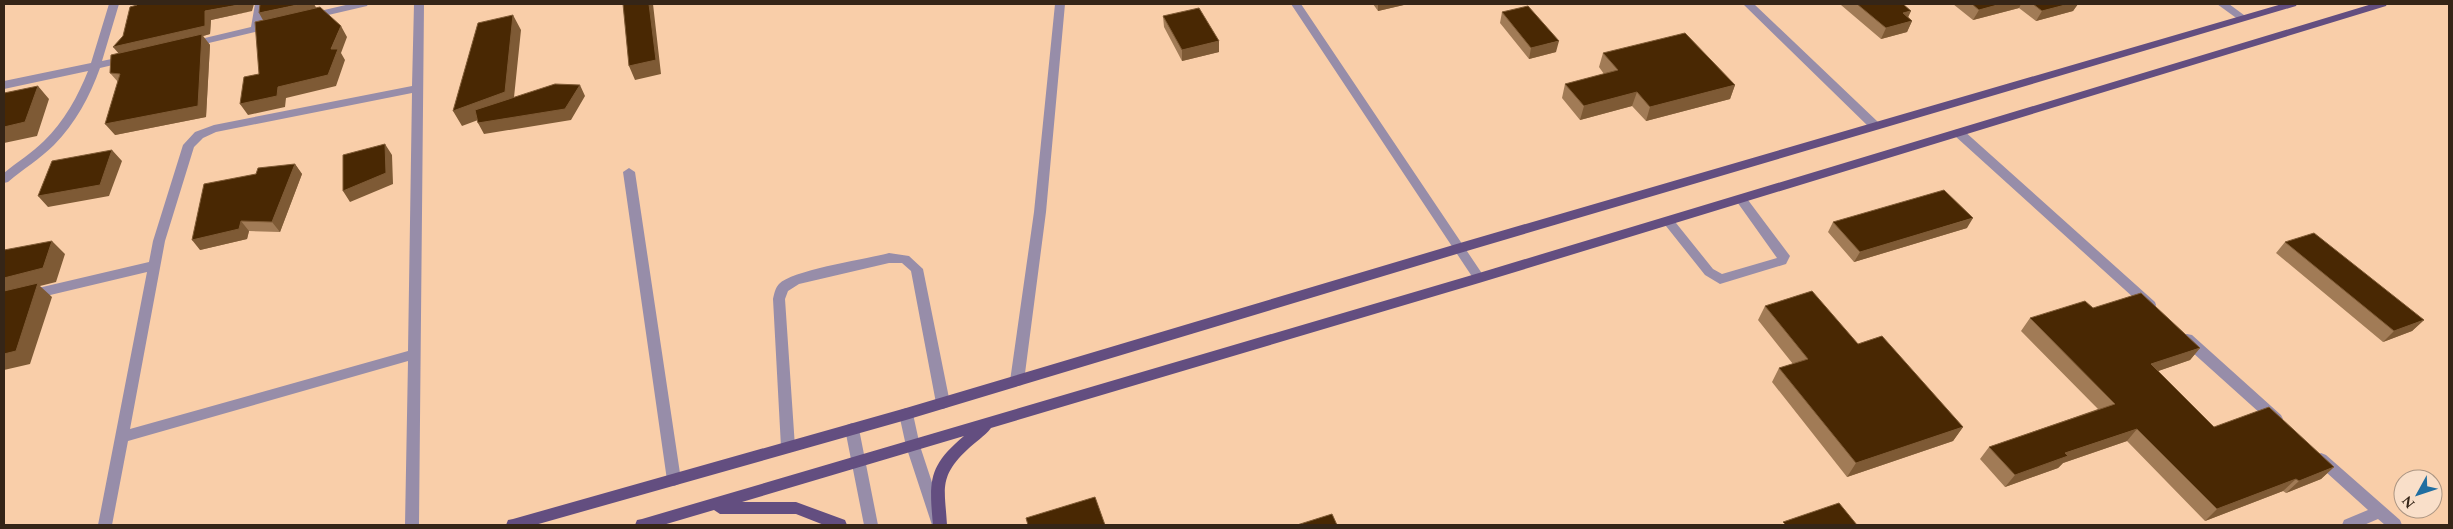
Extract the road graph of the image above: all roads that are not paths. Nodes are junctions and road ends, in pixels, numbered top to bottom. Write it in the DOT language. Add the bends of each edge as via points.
graph roads {
  1 [pos="114,4"];
  2 [pos="260,4"];
  3 [pos="363,4"];
  4 [pos="419,4"];
  5 [pos="1060,4"];
  6 [pos="1296,4"];
  7 [pos="1748,4"];
  8 [pos="2222,4"];
  9 [pos="2292,4"];
  10 [pos="2382,4"];
  11 [pos="304,17"];
  12 [pos="2243,18"];
  13 [pos="285,22"];
  14 [pos="256,29"];
  15 [pos="181,46"];
  16 [pos="134,57"];
  17 [pos="96,66"];
  18 [pos="4,85"];
  19 [pos="418,88"];
  20 [pos="1874,125"];
  21 [pos="1959,133"];
  22 [pos="628,172"];
  23 [pos="4,179"];
  24 [pos="1741,199"];
  25 [pos="1668,221"];
  26 [pos="1460,248"];
  27 [pos="155,265"];
  28 [pos="1479,278"];
  29 [pos="4,301"];
  30 [pos="2158,312"];
  31 [pos="2180,332"];
  32 [pos="415,354"];
  33 [pos="1017,381"];
  34 [pos="944,403"];
  35 [pos="906,414"];
  36 [pos="988,423"];
  37 [pos="2284,426"];
  38 [pos="852,429"];
  39 [pos="122,437"];
  40 [pos="913,446"];
  41 [pos="788,447"];
  42 [pos="2313,452"];
  43 [pos="857,463"];
  44 [pos="674,480"];
  45 [pos="700,508"];
  46 [pos="2380,512"];
  47 [pos="106,525"];
  48 [pos="412,525"];
  49 [pos="513,525"];
  50 [pos="642,525"];
  51 [pos="840,525"];
  52 [pos="871,525"];
  53 [pos="939,525"];
  54 [pos="2349,525"];
  55 [pos="2395,525"];
  1 -- 17 [label="street"];
  2 -- 14 [label="street"];
  3 -- 11 [label="street"];
  4 -- 19 [label="street"];
  5 -- 33 [label="street" via="1040,212"];
  6 -- 26 [label="street"];
  7 -- 20 [label="street"];
  8 -- 12 [label="street"];
  9 -- 12 [label="main road"];
  10 -- 21 [label="main road"];
  12 -- 20 [label="main road"];
  13 -- 14 [label="street"];
  14 -- 15 [label="street"];
  16 -- 17 [label="street"];
  17 -- 18 [label="street"];
  17 -- 23 [label="street" via="74,109 54,137"];
  19 -- 27 [label="street" via="214,129 199,135 189,145 185,156 159,241"];
  19 -- 32 [label="street"];
  20 -- 26 [label="main road"];
  21 -- 24 [label="main road"];
  21 -- 30 [label="street"];
  22 -- 44 [label="street"];
  24 -- 25 [label="main road"];
  24 -- 25 [label="street" via="1784,256 1782,261 1720,279 1709,272"];
  25 -- 28 [label="main road"];
  26 -- 28 [label="street"];
  26 -- 33 [label="main road"];
  27 -- 29 [label="street"];
  27 -- 39 [label="street"];
  28 -- 36 [label="main road"];
  31 -- 37 [label="street"];
  32 -- 39 [label="street"];
  32 -- 48 [label="street"];
  33 -- 34 [label="main road"];
  34 -- 35 [label="main road"];
  34 -- 41 [label="street" via="917,269 905,260 889,258 796,280 783,288 778,300"];
  35 -- 38 [label="main road"];
  35 -- 40 [label="street"];
  36 -- 40 [label="main road"];
  36 -- 53 [label="main road" via="949,460 942,471 938,482"];
  38 -- 41 [label="main road"];
  38 -- 43 [label="street"];
  39 -- 47 [label="street"];
  40 -- 43 [label="main road"];
  40 -- 53 [label="street"];
  41 -- 44 [label="main road"];
  42 -- 46 [label="street"];
  43 -- 45 [label="main road"];
  43 -- 52 [label="street"];
  44 -- 49 [label="main road"];
  45 -- 50 [label="main road"];
  45 -- 51 [label="main road" via="796,508"];
  46 -- 54 [label="street"];
  46 -- 55 [label="street"];
}
